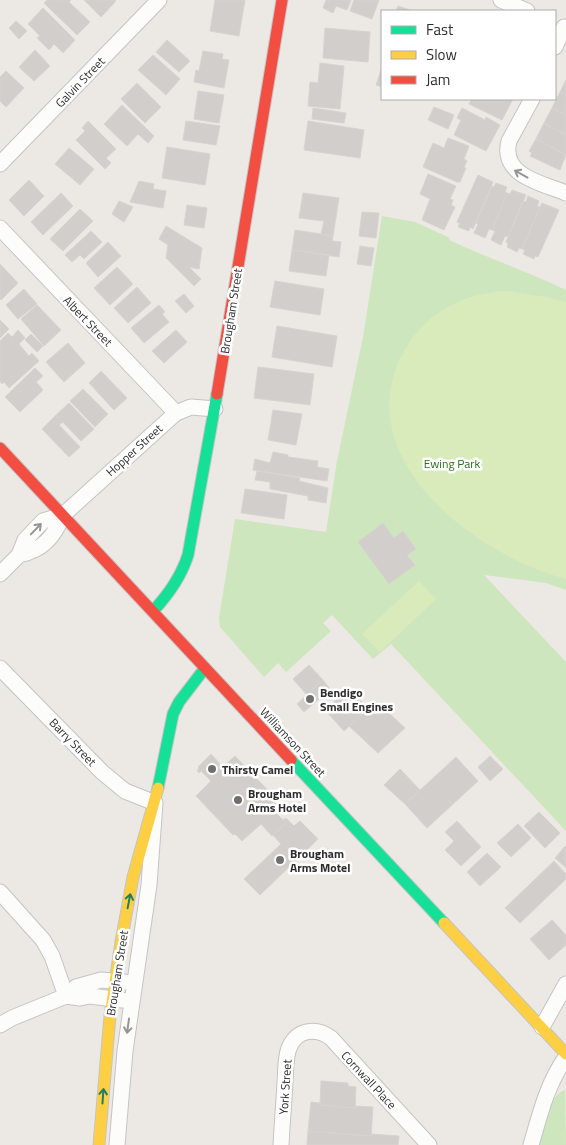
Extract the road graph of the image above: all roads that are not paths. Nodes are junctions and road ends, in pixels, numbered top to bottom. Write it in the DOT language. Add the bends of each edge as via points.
graph roads {
  1 [pos="160,0"];
  2 [pos="282,0"];
  3 [pos="501,0"];
  4 [pos="526,10"];
  5 [pos="562,26"];
  6 [pos="556,43"];
  7 [pos="531,100"];
  8 [pos="0,164"];
  9 [pos="566,193"];
  10 [pos="0,228"];
  11 [pos="215,409"];
  12 [pos="176,413"];
  13 [pos="0,448"];
  14 [pos="63,515"];
  15 [pos="0,574"];
  16 [pos="153,611"];
  17 [pos="0,668"];
  18 [pos="205,668"];
  19 [pos="155,804"];
  20 [pos="0,892"];
  21 [pos="114,981"];
  22 [pos="135,983"];
  23 [pos="566,984"];
  24 [pos="66,996"];
  25 [pos="112,999"];
  26 [pos="132,1001"];
  27 [pos="0,1025"];
  28 [pos="542,1027"];
  29 [pos="301,1033"];
  30 [pos="566,1056"];
  31 [pos="99,1145"];
  32 [pos="117,1145"];
  33 [pos="281,1145"];
  34 [pos="429,1145"];
  35 [pos="532,1145"];
  1 -- 8 [label="street, Galvin Street"];
  2 -- 11 [label="street, Brougham Street"];
  3 -- 4 [label="street"];
  5 -- 6 [label="street"];
  9 -- 7 [label="street, one-way" via="514,170 509,160 510,141"];
  10 -- 12 [label="street, Albert Street"];
  11 -- 12 [label="street, Hopper Street" via="191,407"];
  11 -- 16 [label="street, Brougham Street" via="186,563 175,586"];
  12 -- 14 [label="street, Hopper Street"];
  13 -- 14 [label="street, Williamson Street"];
  14 -- 15 [label="street, Hopper Street" via="43,521 25,540 19,555"];
  14 -- 16 [label="street, Williamson Street"];
  16 -- 18 [label="street, Williamson Street"];
  17 -- 19 [label="street, Barry Street" via="102,772 125,791"];
  18 -- 19 [label="street, Brougham Street" via="173,714"];
  18 -- 28 [label="street, Williamson Street"];
  21 -- 19 [label="street, Brougham Street, one-way" via="134,877"];
  19 -- 22 [label="street, Brougham Street" via="149,885"];
  20 -- 24 [label="street" via="43,940"];
  21 -- 22 [label="street"];
  21 -- 24 [label="street" via="96,981 76,987"];
  21 -- 25 [label="street, Brougham Street"];
  22 -- 26 [label="street, Brougham Street"];
  23 -- 28 [label="street"];
  24 -- 25 [label="street"];
  24 -- 27 [label="street"];
  25 -- 26 [label="street"];
  31 -- 25 [label="street, Brougham Street, one-way"];
  26 -- 32 [label="street, Brougham Street, one-way"];
  28 -- 30 [label="street, Williamson Street"];
  29 -- 33 [label="street, York Street" via="292,1042 287,1055"];
  29 -- 34 [label="street, Cornwall Place" via="320,1032 331,1038"];
  30 -- 35 [label="street" via="550,1083"];
}
